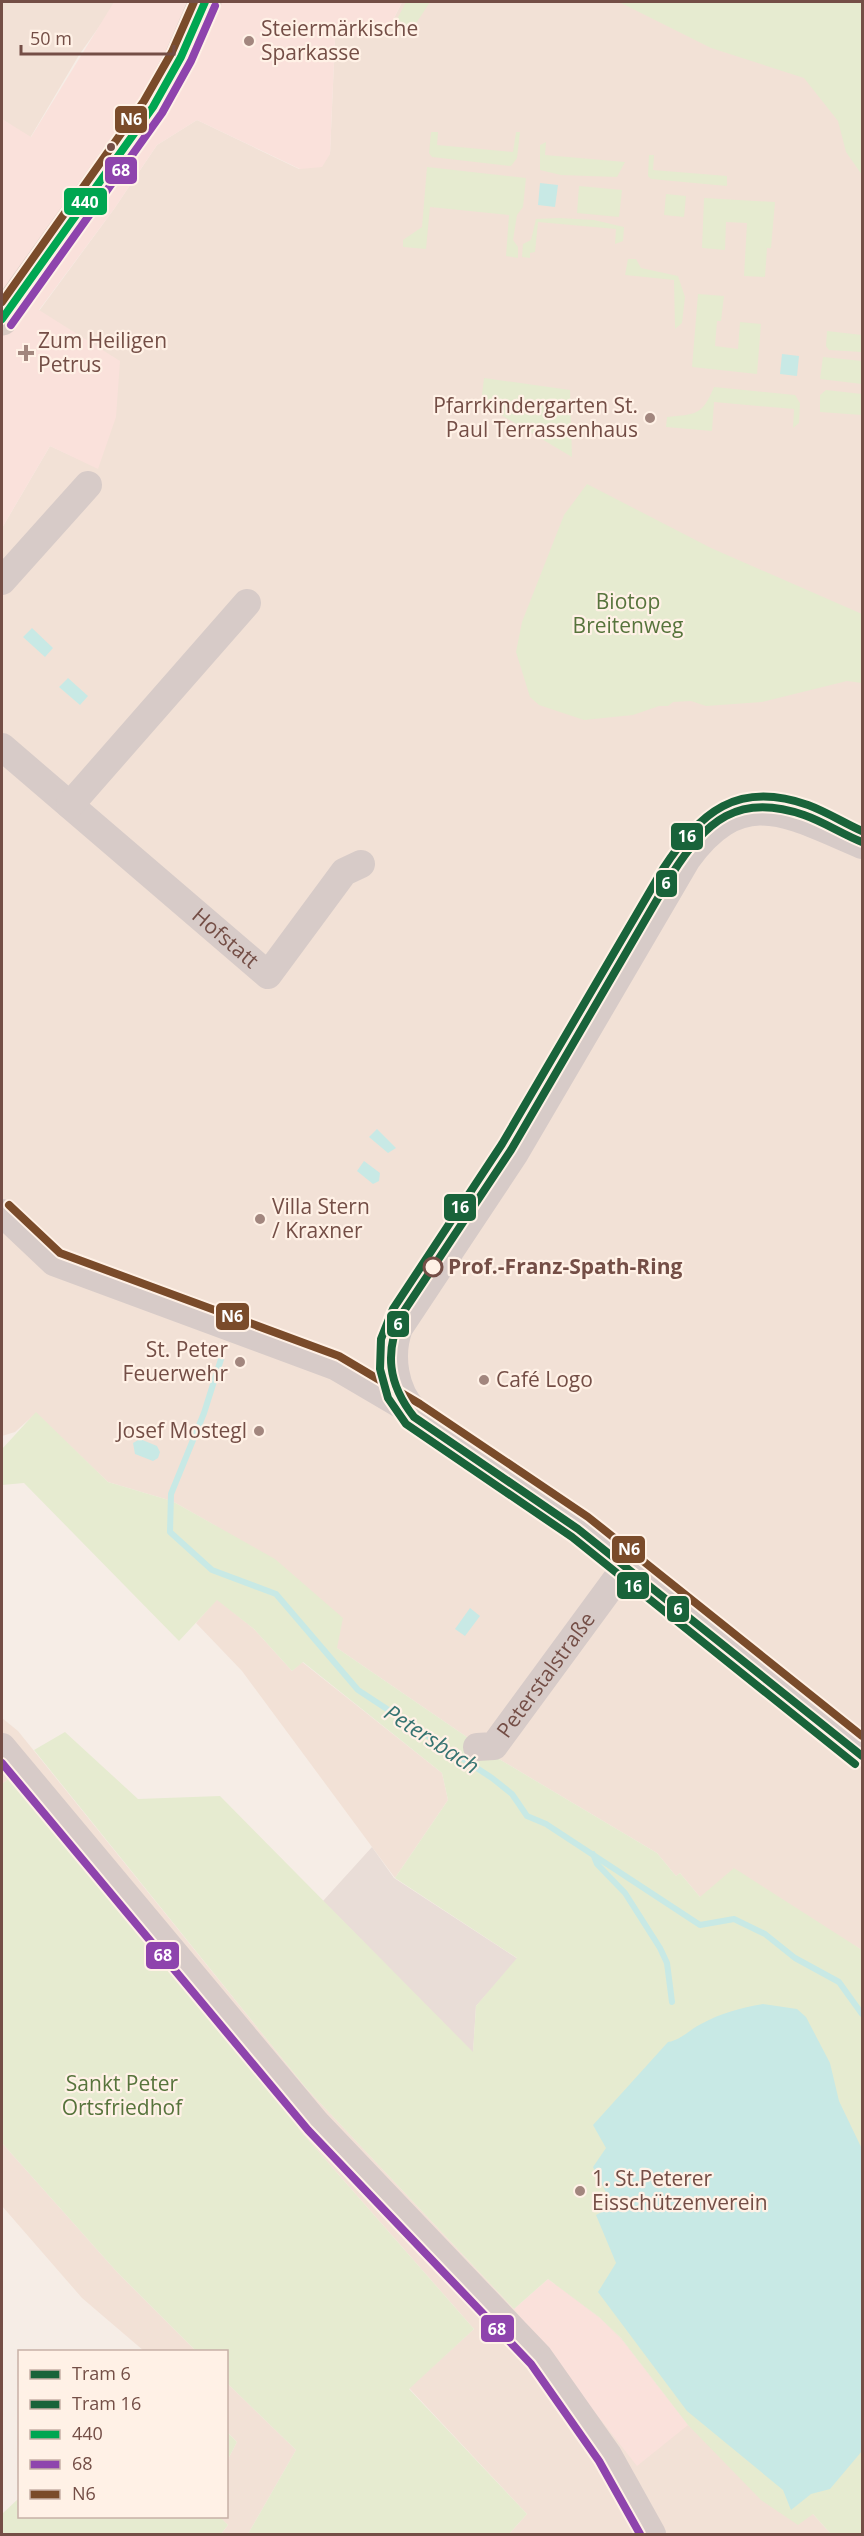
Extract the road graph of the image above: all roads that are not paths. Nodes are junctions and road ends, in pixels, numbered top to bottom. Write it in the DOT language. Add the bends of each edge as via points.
graph roads {
  1 [pos="205,2"];
  2 [pos="2,318"];
  3 [pos="88,485"];
  4 [pos="2,581"];
  5 [pos="247,603"];
  6 [pos="2,747"];
  7 [pos="70,805"];
  8 [pos="862,845"];
  9 [pos="361,864"];
  10 [pos="2,1213"];
  11 [pos="396,1335"];
  12 [pos="357,1377"];
  13 [pos="415,1413"];
  14 [pos="628,1562"];
  15 [pos="2,1747"];
  16 [pos="477,1747"];
  17 [pos="862,1749"];
  18 [pos="652,2535"];
  1 -- 2 [label="main road" via="153,107"];
  3 -- 4 [label="street"];
  5 -- 7 [label="street"];
  6 -- 7 [label="street, Hofstatt"];
  7 -- 9 [label="street, Hofstatt" via="268,975 344,873"];
  8 -- 11 [label="street" via="792,816 755,810 738,814 710,831 687,860 515,1153"];
  10 -- 12 [label="street" via="54,1262"];
  11 -- 12 [label="street"];
  11 -- 13 [label="street" via="396,1377"];
  12 -- 13 [label="street"];
  13 -- 14 [label="street" via="515,1478"];
  14 -- 16 [label="street, Peterstalstraße" via="494,1746"];
  14 -- 17 [label="street"];
  15 -- 18 [label="street" via="315,2123 539,2357 608,2455"];
}
